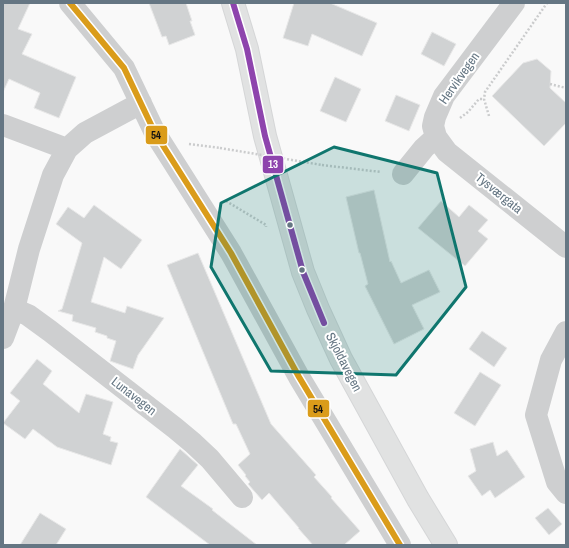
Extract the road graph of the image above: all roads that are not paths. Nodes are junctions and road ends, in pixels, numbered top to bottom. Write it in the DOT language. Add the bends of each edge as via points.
graph roads {
  1 [pos="70,3"];
  2 [pos="234,3"];
  3 [pos="514,3"];
  4 [pos="141,103"];
  5 [pos="3,125"];
  6 [pos="436,137"];
  7 [pos="67,149"];
  8 [pos="403,174"];
  9 [pos="566,246"];
  10 [pos="14,310"];
  11 [pos="566,332"];
  12 [pos="3,338"];
  13 [pos="566,493"];
  14 [pos="242,497"];
  15 [pos="400,545"];
  16 [pos="446,545"];
  1 -- 4 [label="street" via="124,68"];
  2 -- 16 [label="main road, Skjoldavegen" via="266,136 303,272 341,359"];
  3 -- 6 [label="street, Hervikvegen" via="444,96 433,126"];
  4 -- 7 [label="street" via="85,133"];
  4 -- 15 [label="street" via="155,133 231,253 299,377"];
  5 -- 7 [label="street"];
  6 -- 8 [label="street"];
  6 -- 9 [label="street, Tysværgata" via="447,152"];
  7 -- 10 [label="street" via="53,175 29,248"];
  10 -- 12 [label="street"];
  10 -- 14 [label="street, Lunavegen" via="28,315 50,331 193,442"];
  11 -- 13 [label="street" via="551,360 536,415 557,482"];
}
